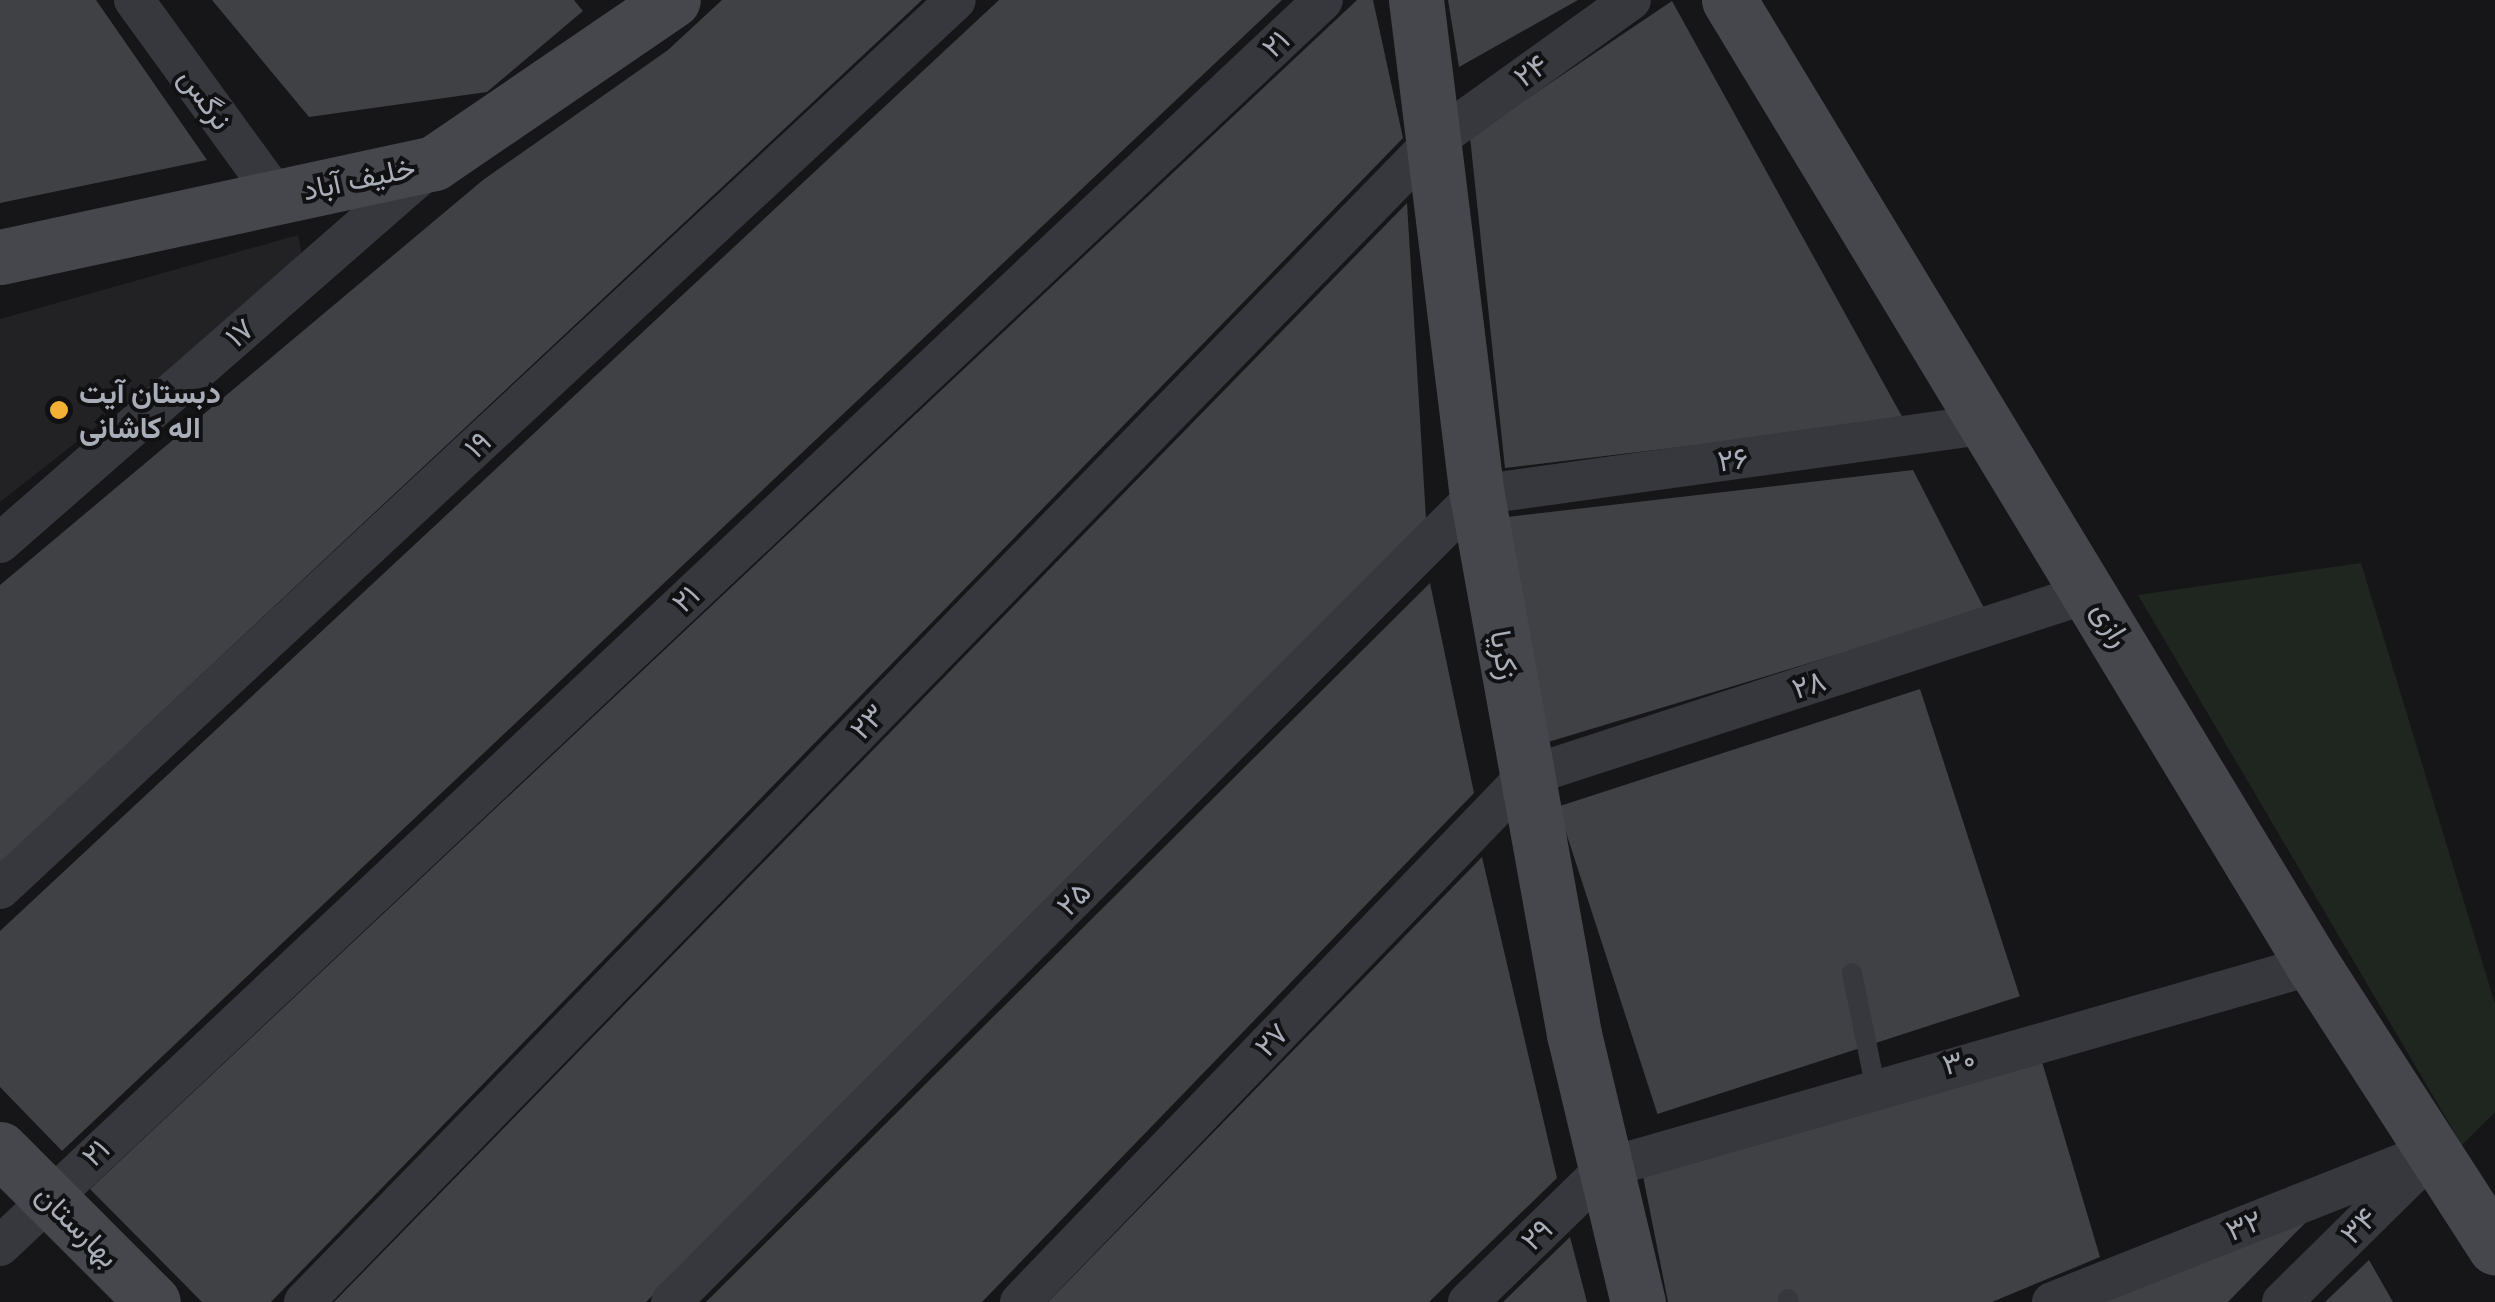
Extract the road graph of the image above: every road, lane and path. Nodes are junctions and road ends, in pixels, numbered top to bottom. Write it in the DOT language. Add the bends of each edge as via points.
graph roads {
  1 [pos="134,0"];
  2 [pos="956,0"];
  3 [pos="1323,0"];
  4 [pos="1416,0"];
  5 [pos="1631,0"];
  6 [pos="1729,0"];
  7 [pos="657,5"];
  8 [pos="1432,143"];
  9 [pos="434,163"];
  10 [pos="277,197"];
  11 [pos="0,257"];
  12 [pos="1989,424"];
  13 [pos="1476,496"];
  14 [pos="0,543"];
  15 [pos="2092,592"];
  16 [pos="1525,777"];
  17 [pos="0,889"];
  18 [pos="2314,965"];
  19 [pos="1852,973"];
  20 [pos="1875,1084"];
  21 [pos="0,1150"];
  22 [pos="2436,1150"];
  23 [pos="1606,1168"];
  24 [pos="49,1198"];
  25 [pos="0,1246"];
  26 [pos="2495,1246"];
  27 [pos="153,1302"];
  28 [pos="304,1302"];
  29 [pos="671,1302"];
  30 [pos="1020,1302"];
  31 [pos="1468,1302"];
  32 [pos="1638,1302"];
  33 [pos="2052,1302"];
  34 [pos="2282,1302"];
  1 -- 10 [label="street, نرگس"];
  2 -- 17 [label="street, ۱۹"];
  3 -- 24 [label="street, ۲۱"];
  4 -- 8 [label="street, زکریا"];
  5 -- 8 [label="street, ۲۴"];
  6 -- 12 [label="street, رازی"];
  7 -- 9 [label="street, خلیف آباد"];
  8 -- 13 [label="street, زکریا"];
  8 -- 28 [label="street, ۲۳"];
  9 -- 10 [label="street, خلیف آباد"];
  9 -- 14 [label="street, ۱۷"];
  10 -- 11 [label="street, خلیف آباد"];
  12 -- 13 [label="street, ۲۶"];
  12 -- 15 [label="street, رازی"];
  13 -- 16 [label="street, زکریا"];
  13 -- 29 [label="street, ۲۵"];
  15 -- 16 [label="street, ۲۸"];
  15 -- 18 [label="street, رازی"];
  16 -- 23 [label="street, زکریا"];
  16 -- 30 [label="street, ۲۷"];
  18 -- 20 [label="street, ۳۰"];
  18 -- 22 [label="street, رازی"];
  19 -- 20 [label="lane"];
  20 -- 23 [label="street, ۳۰"];
  21 -- 24 [label="street, بهارستان"];
  22 -- 26 [label="street, رازی"];
  22 -- 33 [label="street, ۳۲"];
  22 -- 34 [label="street, ۳۴"];
  23 -- 31 [label="street, ۲۹"];
  23 -- 32 [label="street, زکریا"];
  24 -- 25 [label="street, ۲۱"];
  24 -- 27 [label="street, بهارستان"];
}
